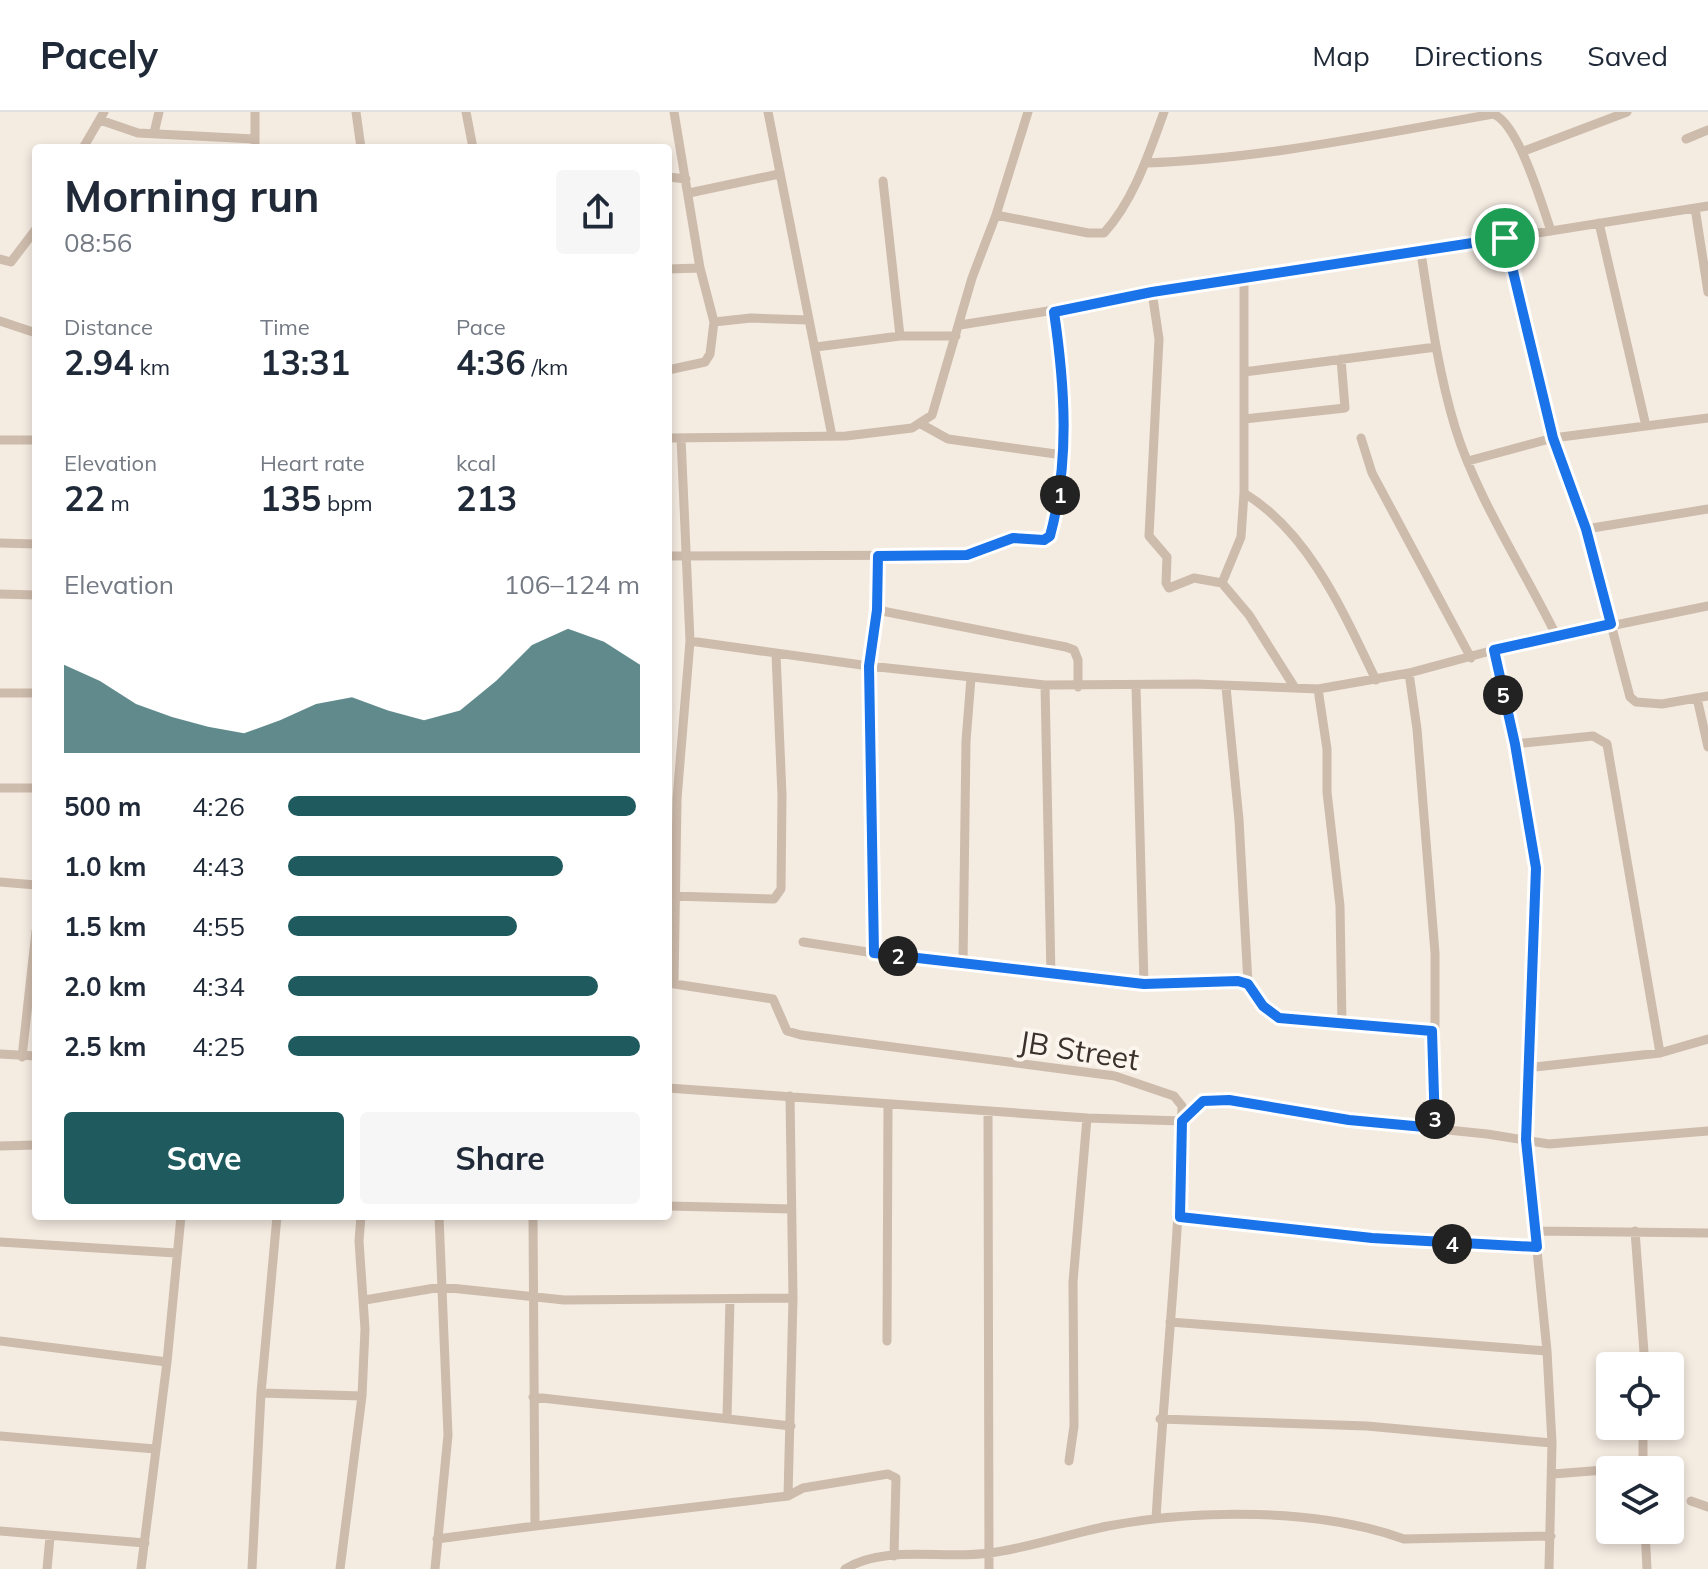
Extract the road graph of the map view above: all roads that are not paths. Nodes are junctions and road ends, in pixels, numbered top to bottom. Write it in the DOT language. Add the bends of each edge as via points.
graph roads {
  1 [pos="159,112"];
  2 [pos="255,112"];
  3 [pos="356,112"];
  4 [pos="466,112"];
  5 [pos="674,112"];
  6 [pos="768,112"];
  7 [pos="1028,112"];
  8 [pos="1164,112"];
  9 [pos="1627,112"];
  10 [pos="102,116"];
  11 [pos="1708,130"];
  12 [pos="154,133"];
  13 [pos="1686,139"];
  14 [pos="254,143"];
  15 [pos="85,144"];
  16 [pos="360,144"];
  17 [pos="472,144"];
  18 [pos="1524,151"];
  19 [pos="1146,163"];
  20 [pos="779,174"];
  21 [pos="672,177"];
  22 [pos="686,179"];
  23 [pos="883,181"];
  24 [pos="689,193"];
  25 [pos="1708,206"];
  26 [pos="1695,208"];
  27 [pos="996,215"];
  28 [pos="1599,223"];
  29 [pos="1551,231"];
  30 [pos="32,235"];
  31 [pos="1505,238"];
  32 [pos="1421,253"];
  33 [pos="0,259"];
  34 [pos="700,268"];
  35 [pos="672,269"];
  36 [pos="1244,277"];
  37 [pos="1152,292"];
  38 [pos="1708,292"];
  39 [pos="1054,312"];
  40 [pos="809,320"];
  41 [pos="0,321"];
  42 [pos="714,322"];
  43 [pos="960,325"];
  44 [pos="32,332"];
  45 [pos="900,336"];
  46 [pos="956,336"];
  47 [pos="816,347"];
  48 [pos="1436,347"];
  49 [pos="1341,359"];
  50 [pos="672,369"];
  51 [pos="1244,372"];
  52 [pos="1708,418"];
  53 [pos="1244,419"];
  54 [pos="921,424"];
  55 [pos="1646,426"];
  56 [pos="832,436"];
  57 [pos="672,438"];
  58 [pos="681,438"];
  59 [pos="1361,438"];
  60 [pos="1553,438"];
  61 [pos="0,440"];
  62 [pos="32,440"];
  63 [pos="1063,455"];
  64 [pos="1468,461"];
  65 [pos="1244,493"];
  66 [pos="1708,509"];
  67 [pos="1586,529"];
  68 [pos="0,543"];
  69 [pos="32,544"];
  70 [pos="672,556"];
  71 [pos="878,556"];
  72 [pos="687,557"];
  73 [pos="1222,583"];
  74 [pos="0,594"];
  75 [pos="32,595"];
  76 [pos="1708,606"];
  77 [pos="877,610"];
  78 [pos="1611,624"];
  79 [pos="1557,637"];
  80 [pos="690,641"];
  81 [pos="1494,650"];
  82 [pos="776,654"];
  83 [pos="1471,658"];
  84 [pos="869,666"];
  85 [pos="1409,673"];
  86 [pos="971,678"];
  87 [pos="1376,680"];
  88 [pos="1045,685"];
  89 [pos="1136,686"];
  90 [pos="1078,687"];
  91 [pos="1226,687"];
  92 [pos="1295,688"];
  93 [pos="1318,689"];
  94 [pos="0,693"];
  95 [pos="32,693"];
  96 [pos="1708,696"];
  97 [pos="1697,698"];
  98 [pos="1515,744"];
  99 [pos="1708,747"];
  100 [pos="0,788"];
  101 [pos="32,788"];
  102 [pos="673,799"];
  103 [pos="672,848"];
  104 [pos="0,882"];
  105 [pos="32,885"];
  106 [pos="672,896"];
  107 [pos="803,942"];
  108 [pos="874,953"];
  109 [pos="963,965"];
  110 [pos="32,967"];
  111 [pos="1051,976"];
  112 [pos="672,984"];
  113 [pos="1144,984"];
  114 [pos="1248,984"];
  115 [pos="1342,1024"];
  116 [pos="1432,1031"];
  117 [pos="1708,1039"];
  118 [pos="1660,1053"];
  119 [pos="0,1054"];
  120 [pos="32,1056"];
  121 [pos="22,1057"];
  122 [pos="1526,1068"];
  123 [pos="672,1088"];
  124 [pos="790,1096"];
  125 [pos="888,1104"];
  126 [pos="988,1111"];
  127 [pos="1087,1118"];
  128 [pos="1182,1121"];
  129 [pos="1435,1128"];
  130 [pos="1708,1131"];
  131 [pos="1526,1140"];
  132 [pos="32,1145"];
  133 [pos="0,1146"];
  134 [pos="672,1206"];
  135 [pos="791,1209"];
  136 [pos="1180,1217"];
  137 [pos="180,1220"];
  138 [pos="277,1220"];
  139 [pos="361,1220"];
  140 [pos="439,1220"];
  141 [pos="533,1220"];
  142 [pos="1534,1231"];
  143 [pos="1635,1231"];
  144 [pos="1708,1233"];
  145 [pos="0,1242"];
  146 [pos="1537,1247"];
  147 [pos="176,1253"];
  148 [pos="441,1287"];
  149 [pos="534,1294"];
  150 [pos="793,1298"];
  151 [pos="730,1299"];
  152 [pos="365,1300"];
  153 [pos="1170,1322"];
  154 [pos="0,1341"];
  155 [pos="887,1341"];
  156 [pos="1547,1351"];
  157 [pos="1644,1352"];
  158 [pos="167,1362"];
  159 [pos="261,1393"];
  160 [pos="362,1396"];
  161 [pos="533,1397"];
  162 [pos="727,1418"];
  163 [pos="1160,1419"];
  164 [pos="791,1426"];
  165 [pos="0,1436"];
  166 [pos="1552,1443"];
  167 [pos="155,1449"];
  168 [pos="1069,1461"];
  169 [pos="1596,1471"];
  170 [pos="1553,1474"];
  171 [pos="788,1496"];
  172 [pos="1691,1501"];
  173 [pos="1708,1507"];
  174 [pos="1156,1519"];
  175 [pos="535,1526"];
  176 [pos="0,1531"];
  177 [pos="1551,1536"];
  178 [pos="50,1537"];
  179 [pos="437,1539"];
  180 [pos="145,1543"];
  181 [pos="1646,1544"];
  182 [pos="989,1554"];
  183 [pos="894,1556"];
  184 [pos="47,1569"];
  185 [pos="141,1569"];
  186 [pos="252,1569"];
  187 [pos="340,1569"];
  188 [pos="435,1569"];
  189 [pos="845,1569"];
  190 [pos="989,1569"];
  191 [pos="1549,1569"];
  192 [pos="1647,1569"];
  1 -- 12 [label="street"];
  2 -- 14 [label="street"];
  3 -- 16 [label="street"];
  4 -- 17 [label="street"];
  5 -- 22 [label="street"];
  6 -- 20 [label="street"];
  7 -- 27 [label="street"];
  8 -- 19 [label="street"];
  9 -- 18 [label="street"];
  10 -- 12 [label="street" via="138,133"];
  10 -- 15 [label="street"];
  11 -- 13 [label="street"];
  12 -- 14 [label="street"];
  18 -- 19 [label="street" via="1502,117 1493,114 1345,140"];
  18 -- 29 [label="street"];
  19 -- 27 [label="street" via="1104,233"];
  20 -- 24 [label="street"];
  20 -- 40 [label="street"];
  21 -- 22 [label="street"];
  22 -- 24 [label="street"];
  23 -- 45 [label="street"];
  24 -- 34 [label="street"];
  25 -- 26 [label="street"];
  26 -- 28 [label="street"];
  26 -- 38 [label="street"];
  27 -- 43 [label="street"];
  28 -- 29 [label="street"];
  28 -- 55 [label="street"];
  29 -- 31 [label="street"];
  30 -- 33 [label="street" via="18,257 11,262"];
  31 -- 32 [label="street"];
  31 -- 60 [label="street"];
  32 -- 36 [label="street"];
  32 -- 48 [label="street"];
  34 -- 35 [label="street"];
  34 -- 42 [label="street"];
  36 -- 37 [label="street"];
  36 -- 51 [label="street"];
  37 -- 39 [label="street"];
  37 -- 73 [label="street" via="1159,339 1149,536 1167,557 1169,588 1194,578"];
  39 -- 43 [label="street"];
  39 -- 63 [label="street" via="1063,377"];
  40 -- 42 [label="street"];
  40 -- 47 [label="street"];
  41 -- 44 [label="street"];
  42 -- 50 [label="street" via="705,362"];
  43 -- 46 [label="street"];
  45 -- 46 [label="street"];
  45 -- 47 [label="street"];
  46 -- 54 [label="street" via="939,400"];
  47 -- 56 [label="street"];
  48 -- 49 [label="street"];
  48 -- 64 [label="street"];
  49 -- 51 [label="street"];
  49 -- 53 [label="street" via="1345,408"];
  51 -- 53 [label="street"];
  52 -- 55 [label="street"];
  53 -- 65 [label="street"];
  54 -- 56 [label="street" via="901,431"];
  54 -- 63 [label="street" via="948,439"];
  55 -- 60 [label="street"];
  56 -- 58 [label="street"];
  57 -- 58 [label="street"];
  58 -- 72 [label="street"];
  59 -- 83 [label="street" via="1372,473"];
  60 -- 64 [label="street"];
  60 -- 67 [label="street"];
  61 -- 62 [label="street"];
  63 -- 71 [label="street" via="1061,489 1048,539 1013,538 967,555"];
  64 -- 79 [label="street"];
  65 -- 73 [label="street" via="1241,537"];
  65 -- 87 [label="street" via="1280,521 1324,579"];
  66 -- 67 [label="street"];
  67 -- 78 [label="street"];
  68 -- 69 [label="street"];
  70 -- 72 [label="street"];
  71 -- 72 [label="street"];
  71 -- 77 [label="street"];
  72 -- 80 [label="street"];
  73 -- 92 [label="street"];
  74 -- 75 [label="street"];
  76 -- 78 [label="street"];
  77 -- 84 [label="street"];
  77 -- 90 [label="street" via="1074,650"];
  78 -- 79 [label="street"];
  78 -- 97 [label="street" via="1630,697 1662,704"];
  79 -- 81 [label="street"];
  80 -- 82 [label="street"];
  80 -- 102 [label="street"];
  81 -- 83 [label="street"];
  81 -- 98 [label="street"];
  82 -- 84 [label="street"];
  82 -- 106 [label="street" via="781,889 774,899"];
  83 -- 85 [label="street"];
  84 -- 86 [label="street"];
  84 -- 108 [label="street"];
  85 -- 87 [label="street"];
  85 -- 116 [label="street" via="1435,953"];
  86 -- 88 [label="street"];
  86 -- 109 [label="street"];
  87 -- 93 [label="street"];
  88 -- 90 [label="street"];
  88 -- 111 [label="street"];
  89 -- 90 [label="street"];
  89 -- 91 [label="street"];
  89 -- 113 [label="street"];
  91 -- 92 [label="street"];
  91 -- 114 [label="street"];
  92 -- 93 [label="street"];
  93 -- 115 [label="street" via="1340,906"];
  94 -- 95 [label="street"];
  96 -- 97 [label="street"];
  97 -- 99 [label="street"];
  98 -- 118 [label="street" via="1593,736 1607,744"];
  98 -- 122 [label="street" via="1536,868"];
  100 -- 101 [label="street"];
  102 -- 103 [label="street"];
  104 -- 105 [label="street"];
  107 -- 108 [label="street"];
  108 -- 109 [label="street"];
  109 -- 111 [label="street"];
  110 -- 121 [label="street"];
  111 -- 113 [label="street"];
  112 -- 128 [label="street, JB Street" via="773,999 787,1031 801,1035 1115,1076 1174,1096 1182,1106"];
  113 -- 114 [label="street"];
  114 -- 115 [label="street" via="1279,1018"];
  115 -- 116 [label="street"];
  116 -- 129 [label="street"];
  117 -- 118 [label="street"];
  118 -- 122 [label="street"];
  119 -- 121 [label="street"];
  120 -- 121 [label="street"];
  122 -- 131 [label="street"];
  123 -- 124 [label="street"];
  124 -- 125 [label="street"];
  124 -- 135 [label="street"];
  125 -- 126 [label="street"];
  125 -- 155 [label="street"];
  126 -- 127 [label="street"];
  126 -- 182 [label="street"];
  127 -- 128 [label="street"];
  127 -- 168 [label="street" via="1073,1282 1074,1426"];
  128 -- 129 [label="street" via="1203,1101 1229,1100"];
  128 -- 136 [label="street"];
  129 -- 131 [label="street"];
  130 -- 131 [label="street" via="1576,1143"];
  131 -- 142 [label="street"];
  132 -- 133 [label="street"];
  134 -- 135 [label="street"];
  135 -- 150 [label="street"];
  136 -- 146 [label="street" via="1372,1238"];
  136 -- 153 [label="street"];
  137 -- 147 [label="street"];
  138 -- 159 [label="street"];
  139 -- 152 [label="street"];
  140 -- 148 [label="street"];
  141 -- 149 [label="street"];
  142 -- 143 [label="street"];
  142 -- 146 [label="street"];
  143 -- 144 [label="street"];
  143 -- 157 [label="street"];
  145 -- 147 [label="street"];
  146 -- 156 [label="street"];
  147 -- 158 [label="street"];
  148 -- 149 [label="street"];
  148 -- 152 [label="street"];
  148 -- 179 [label="street" via="448,1435"];
  149 -- 151 [label="street" via="564,1300"];
  149 -- 161 [label="street"];
  150 -- 151 [label="street"];
  150 -- 164 [label="street"];
  151 -- 162 [label="street"];
  152 -- 160 [label="street"];
  153 -- 156 [label="street"];
  153 -- 163 [label="street"];
  154 -- 158 [label="street"];
  156 -- 166 [label="street"];
  158 -- 167 [label="street"];
  159 -- 160 [label="street"];
  159 -- 186 [label="street"];
  160 -- 187 [label="street"];
  161 -- 162 [label="street"];
  161 -- 175 [label="street"];
  162 -- 164 [label="street"];
  163 -- 166 [label="street" via="1367,1426"];
  163 -- 174 [label="street"];
  164 -- 171 [label="street"];
  165 -- 167 [label="street"];
  166 -- 170 [label="street"];
  167 -- 180 [label="street"];
  169 -- 170 [label="street"];
  170 -- 177 [label="street"];
  171 -- 175 [label="street"];
  171 -- 183 [label="street" via="803,1488 888,1474 896,1478"];
  172 -- 173 [label="street"];
  174 -- 177 [label="street" via="1238,1514 1303,1518 1404,1539"];
  174 -- 182 [label="street"];
  175 -- 179 [label="street"];
  176 -- 178 [label="street"];
  177 -- 191 [label="street"];
  178 -- 180 [label="street"];
  178 -- 184 [label="street"];
  179 -- 188 [label="street"];
  180 -- 185 [label="street"];
  181 -- 192 [label="street"];
  182 -- 183 [label="street"];
  182 -- 190 [label="street"];
  183 -- 189 [label="street"];
}
